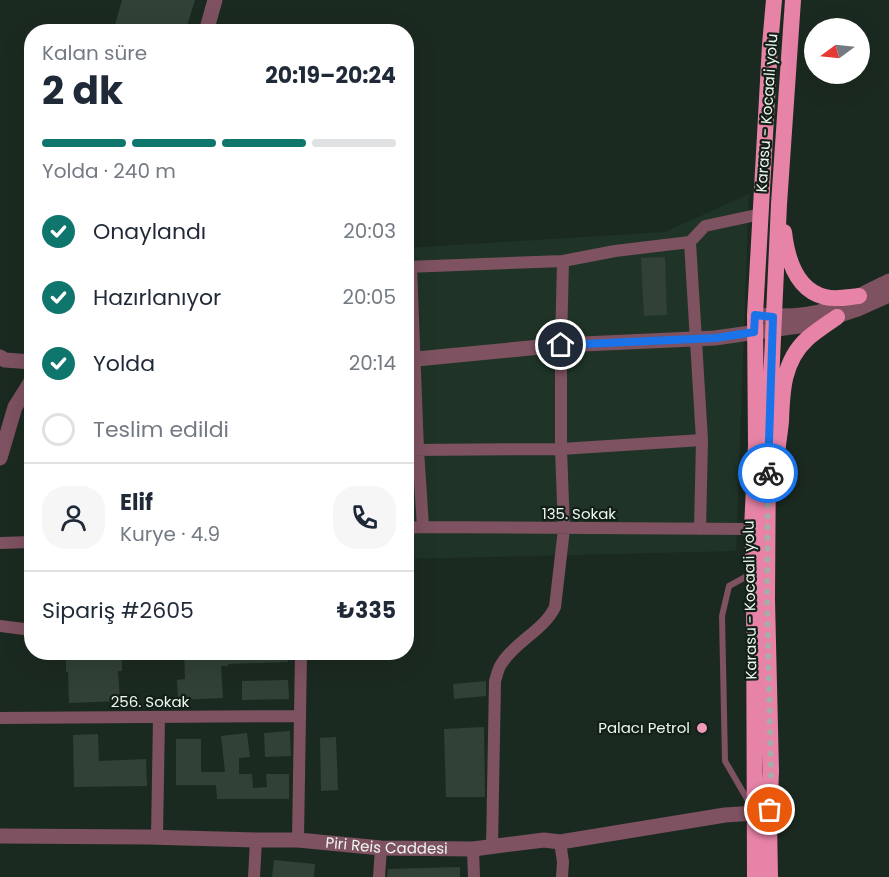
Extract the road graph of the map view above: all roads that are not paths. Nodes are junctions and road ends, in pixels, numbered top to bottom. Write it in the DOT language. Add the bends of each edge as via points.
graph roads {
  1 [pos="215,0"];
  2 [pos="774,0"];
  3 [pos="793,0"];
  4 [pos="208,24"];
  5 [pos="780,185"];
  6 [pos="761,214"];
  7 [pos="690,242"];
  8 [pos="563,261"];
  9 [pos="414,267"];
  10 [pos="889,281"];
  11 [pos="859,296"];
  12 [pos="889,296"];
  13 [pos="755,315"];
  14 [pos="837,317"];
  15 [pos="773,323"];
  16 [pos="754,332"];
  17 [pos="696,339"];
  18 [pos="561,345"];
  19 [pos="0,357"];
  20 [pos="414,360"];
  21 [pos="24,361"];
  22 [pos="24,393"];
  23 [pos="702,440"];
  24 [pos="561,449"];
  25 [pos="414,450"];
  26 [pos="0,458"];
  27 [pos="414,464"];
  28 [pos="423,527"];
  29 [pos="414,528"];
  30 [pos="564,529"];
  31 [pos="700,529"];
  32 [pos="752,530"];
  33 [pos="24,542"];
  34 [pos="767,542"];
  35 [pos="0,543"];
  36 [pos="754,572"];
  37 [pos="0,626"];
  38 [pos="24,629"];
  39 [pos="301,660"];
  40 [pos="300,716"];
  41 [pos="159,717"];
  42 [pos="0,718"];
  43 [pos="763,812"];
  44 [pos="0,836"];
  45 [pos="157,837"];
  46 [pos="256,840"];
  47 [pos="298,840"];
  48 [pos="560,842"];
  49 [pos="492,847"];
  50 [pos="381,848"];
  51 [pos="473,849"];
  52 [pos="254,877"];
  53 [pos="379,877"];
  54 [pos="474,877"];
  55 [pos="562,877"];
  56 [pos="755,877"];
  57 [pos="770,877"];
  1 -- 4 [label="street"];
  2 -- 6 [label="highway"];
  3 -- 5 [label="highway, Karasu - Kocaali yolu"];
  5 -- 11 [label="highway" via="786,249 800,281 824,297"];
  5 -- 15 [label="highway, Karasu - Kocaali yolu"];
  6 -- 7 [label="street" via="705,226"];
  6 -- 13 [label="highway"];
  7 -- 8 [label="street"];
  7 -- 17 [label="street"];
  8 -- 9 [label="street"];
  8 -- 18 [label="street"];
  10 -- 11 [label="street"];
  11 -- 15 [label="street" via="830,309"];
  12 -- 14 [label="street"];
  13 -- 15 [label="street"];
  13 -- 16 [label="highway"];
  14 -- 15 [label="street" via="813,324"];
  14 -- 34 [label="highway" via="806,340 787,368"];
  15 -- 16 [label="street"];
  15 -- 34 [label="highway, Karasu - Kocaali yolu"];
  16 -- 17 [label="street"];
  16 -- 32 [label="highway" via="756,445"];
  17 -- 18 [label="street"];
  17 -- 23 [label="street"];
  18 -- 20 [label="street"];
  18 -- 24 [label="street"];
  19 -- 21 [label="street"];
  22 -- 26 [label="street" via="15,407"];
  23 -- 24 [label="street"];
  23 -- 31 [label="street"];
  24 -- 25 [label="street"];
  24 -- 30 [label="street"];
  27 -- 28 [label="street"];
  28 -- 29 [label="street, 135. Sokak"];
  28 -- 30 [label="street, 135. Sokak"];
  30 -- 31 [label="street, 135. Sokak"];
  30 -- 49 [label="street" via="555,607 550,617 501,663 495,681"];
  31 -- 32 [label="street, 135. Sokak"];
  32 -- 36 [label="highway"];
  33 -- 35 [label="street"];
  34 -- 43 [label="highway, Karasu - Kocaali yolu" via="771,771"];
  36 -- 43 [label="highway"];
  36 -- 43 [label="lane" via="729,586 722,616 725,761"];
  37 -- 38 [label="street"];
  39 -- 40 [label="street"];
  40 -- 41 [label="street, 256. Sokak"];
  40 -- 47 [label="street"];
  41 -- 42 [label="street, 256. Sokak"];
  41 -- 45 [label="street"];
  43 -- 48 [label="street, Piri Reis Caddesi"];
  43 -- 56 [label="highway"];
  43 -- 57 [label="highway, Karasu - Kocaali yolu"];
  44 -- 45 [label="street, Piri Reis Caddesi"];
  45 -- 46 [label="street, Piri Reis Caddesi"];
  46 -- 47 [label="street, Piri Reis Caddesi"];
  46 -- 52 [label="street"];
  47 -- 50 [label="street, Piri Reis Caddesi"];
  48 -- 49 [label="street, Piri Reis Caddesi" via="544,840"];
  48 -- 55 [label="street"];
  49 -- 51 [label="street, Piri Reis Caddesi"];
  50 -- 51 [label="street, Piri Reis Caddesi"];
  50 -- 53 [label="street"];
  51 -- 54 [label="street"];
}
